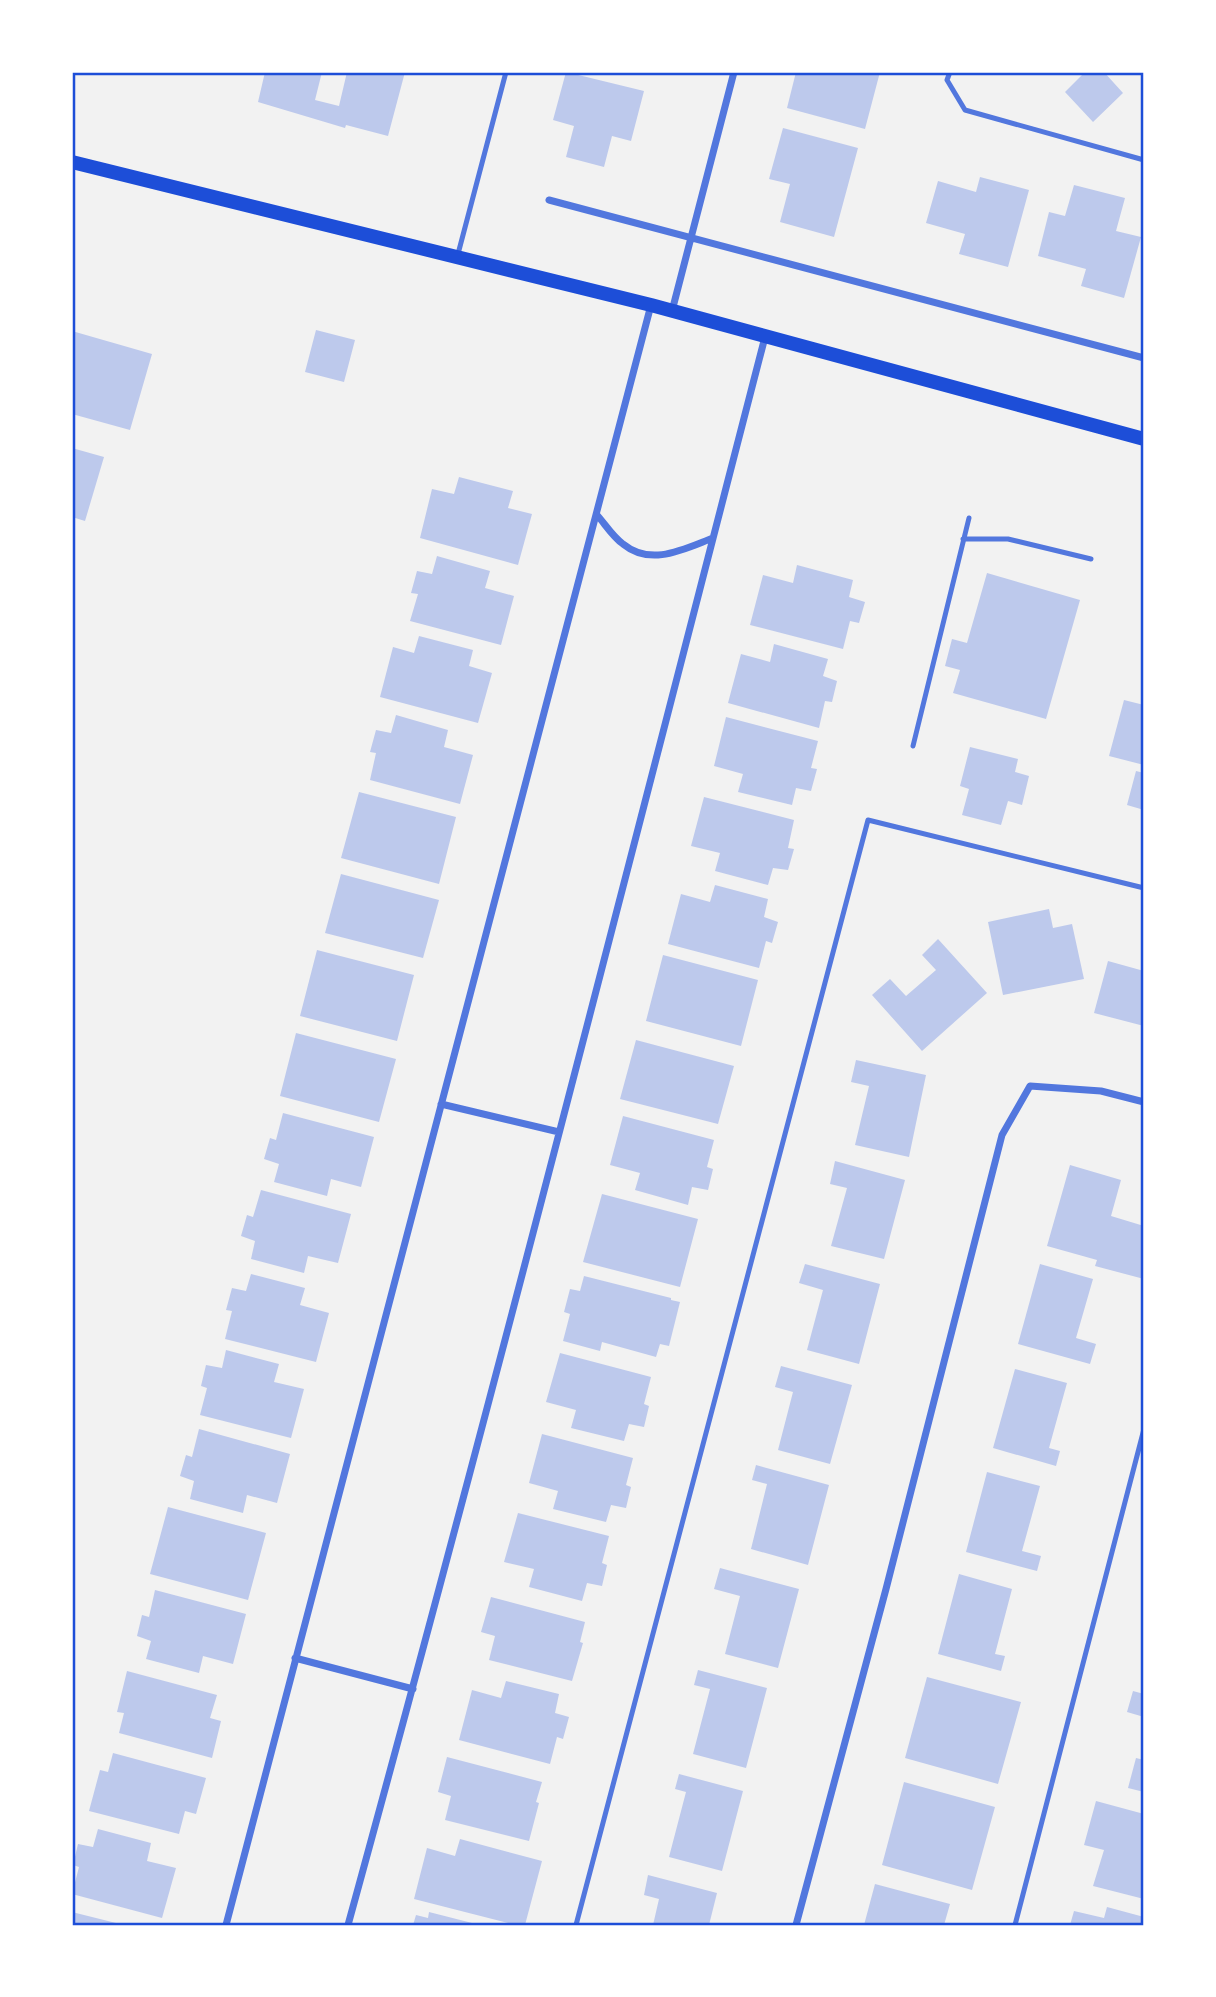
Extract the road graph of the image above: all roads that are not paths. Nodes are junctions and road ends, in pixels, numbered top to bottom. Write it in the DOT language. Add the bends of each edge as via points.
graph roads {
  1 [pos="506,72"];
  2 [pos="734,72"];
  3 [pos="950,72"];
  4 [pos="1144,160"];
  5 [pos="72,164"];
  6 [pos="549,200"];
  7 [pos="691,236"];
  8 [pos="457,257"];
  9 [pos="651,305"];
  10 [pos="673,311"];
  11 [pos="765,337"];
  12 [pos="1144,358"];
  13 [pos="1144,439"];
  14 [pos="597,515"];
  15 [pos="969,518"];
  16 [pos="713,538"];
  17 [pos="963,539"];
  18 [pos="1091,559"];
  19 [pos="912,746"];
  20 [pos="1144,888"];
  21 [pos="1144,1102"];
  22 [pos="441,1104"];
  23 [pos="559,1132"];
  24 [pos="1144,1429"];
  25 [pos="295,1658"];
  26 [pos="413,1689"];
  27 [pos="226,1925"];
  28 [pos="348,1925"];
  29 [pos="576,1925"];
  30 [pos="796,1925"];
  31 [pos="1015,1925"];
  1 -- 8 [label="lane"];
  2 -- 7 [label="street"];
  3 -- 4 [label="lane" via="947,80 965,110"];
  5 -- 8 [label="main road"];
  6 -- 7 [label="street"];
  7 -- 10 [label="street"];
  7 -- 12 [label="street"];
  8 -- 9 [label="main road"];
  9 -- 10 [label="main road"];
  9 -- 14 [label="street"];
  10 -- 11 [label="main road"];
  11 -- 13 [label="main road"];
  11 -- 16 [label="street"];
  14 -- 16 [label="street" via="623,545 645,555 670,555"];
  14 -- 22 [label="street"];
  15 -- 17 [label="lane"];
  16 -- 23 [label="street"];
  17 -- 18 [label="lane" via="1008,539"];
  17 -- 19 [label="lane"];
  20 -- 29 [label="lane" via="868,820"];
  21 -- 30 [label="street" via="1101,1091 1030,1086 1002,1135"];
  22 -- 23 [label="street"];
  22 -- 25 [label="street"];
  23 -- 26 [label="street"];
  24 -- 31 [label="lane"];
  25 -- 26 [label="street"];
  25 -- 27 [label="street"];
  26 -- 28 [label="street"];
}
